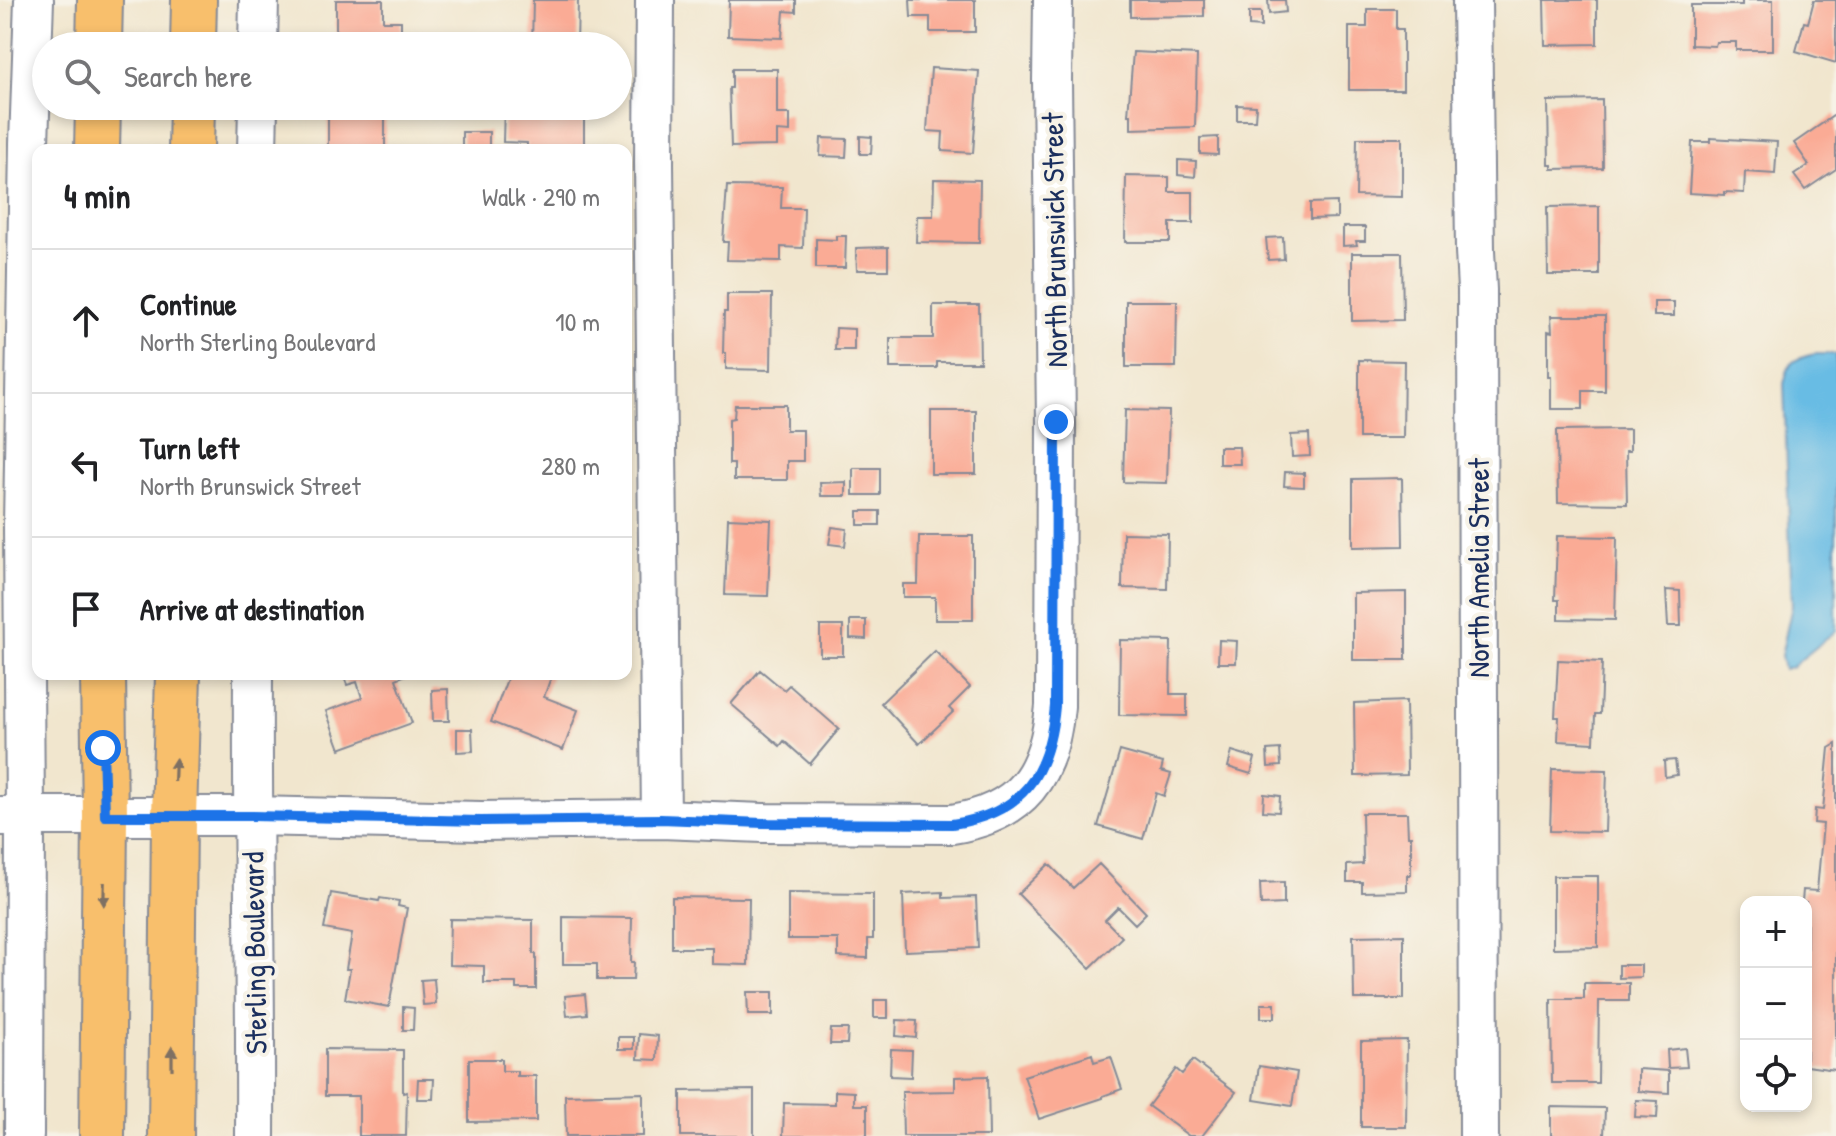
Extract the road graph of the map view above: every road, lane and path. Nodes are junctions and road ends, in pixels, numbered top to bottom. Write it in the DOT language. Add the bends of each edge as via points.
graph roads {
  1 [pos="34,0"];
  2 [pos="100,0"];
  3 [pos="194,0"];
  4 [pos="259,0"];
  5 [pos="655,0"];
  6 [pos="1053,0"];
  7 [pos="1472,0"];
  8 [pos="33,32"];
  9 [pos="99,32"];
  10 [pos="193,32"];
  11 [pos="258,32"];
  12 [pos="32,57"];
  13 [pos="98,120"];
  14 [pos="192,120"];
  15 [pos="258,120"];
  16 [pos="97,144"];
  17 [pos="191,144"];
  18 [pos="257,144"];
  19 [pos="103,680"];
  20 [pos="178,680"];
  21 [pos="253,680"];
  22 [pos="105,816"];
  23 [pos="252,816"];
  24 [pos="13,817"];
  25 [pos="174,817"];
  26 [pos="661,819"];
  27 [pos="24,1136"];
  28 [pos="102,1136"];
  29 [pos="171,1136"];
  30 [pos="255,1136"];
  31 [pos="1479,1136"];
  1 -- 8 [label="street"];
  2 -- 9 [label="main road"];
  3 -- 10 [label="main road"];
  4 -- 11 [label="street"];
  5 -- 26 [label="street"];
  6 -- 26 [label="street, North Brunswick Street" via="1055,706 1042,765 1017,799 976,821"];
  7 -- 31 [label="street, North Amelia Street"];
  12 -- 24 [label="street"];
  13 -- 16 [label="main road"];
  14 -- 17 [label="main road"];
  15 -- 18 [label="street"];
  19 -- 22 [label="main road"];
  25 -- 20 [label="main road, one-way"];
  21 -- 23 [label="street, Sterling Boulevard"];
  22 -- 24 [label="street, North Brunswick Street"];
  22 -- 25 [label="street, North Brunswick Street"];
  22 -- 28 [label="main road, one-way"];
  23 -- 25 [label="street, North Brunswick Street"];
  23 -- 26 [label="street, North Brunswick Street"];
  23 -- 30 [label="street, Sterling Boulevard"];
  24 -- 27 [label="street"];
  29 -- 25 [label="main road, one-way"];
}
